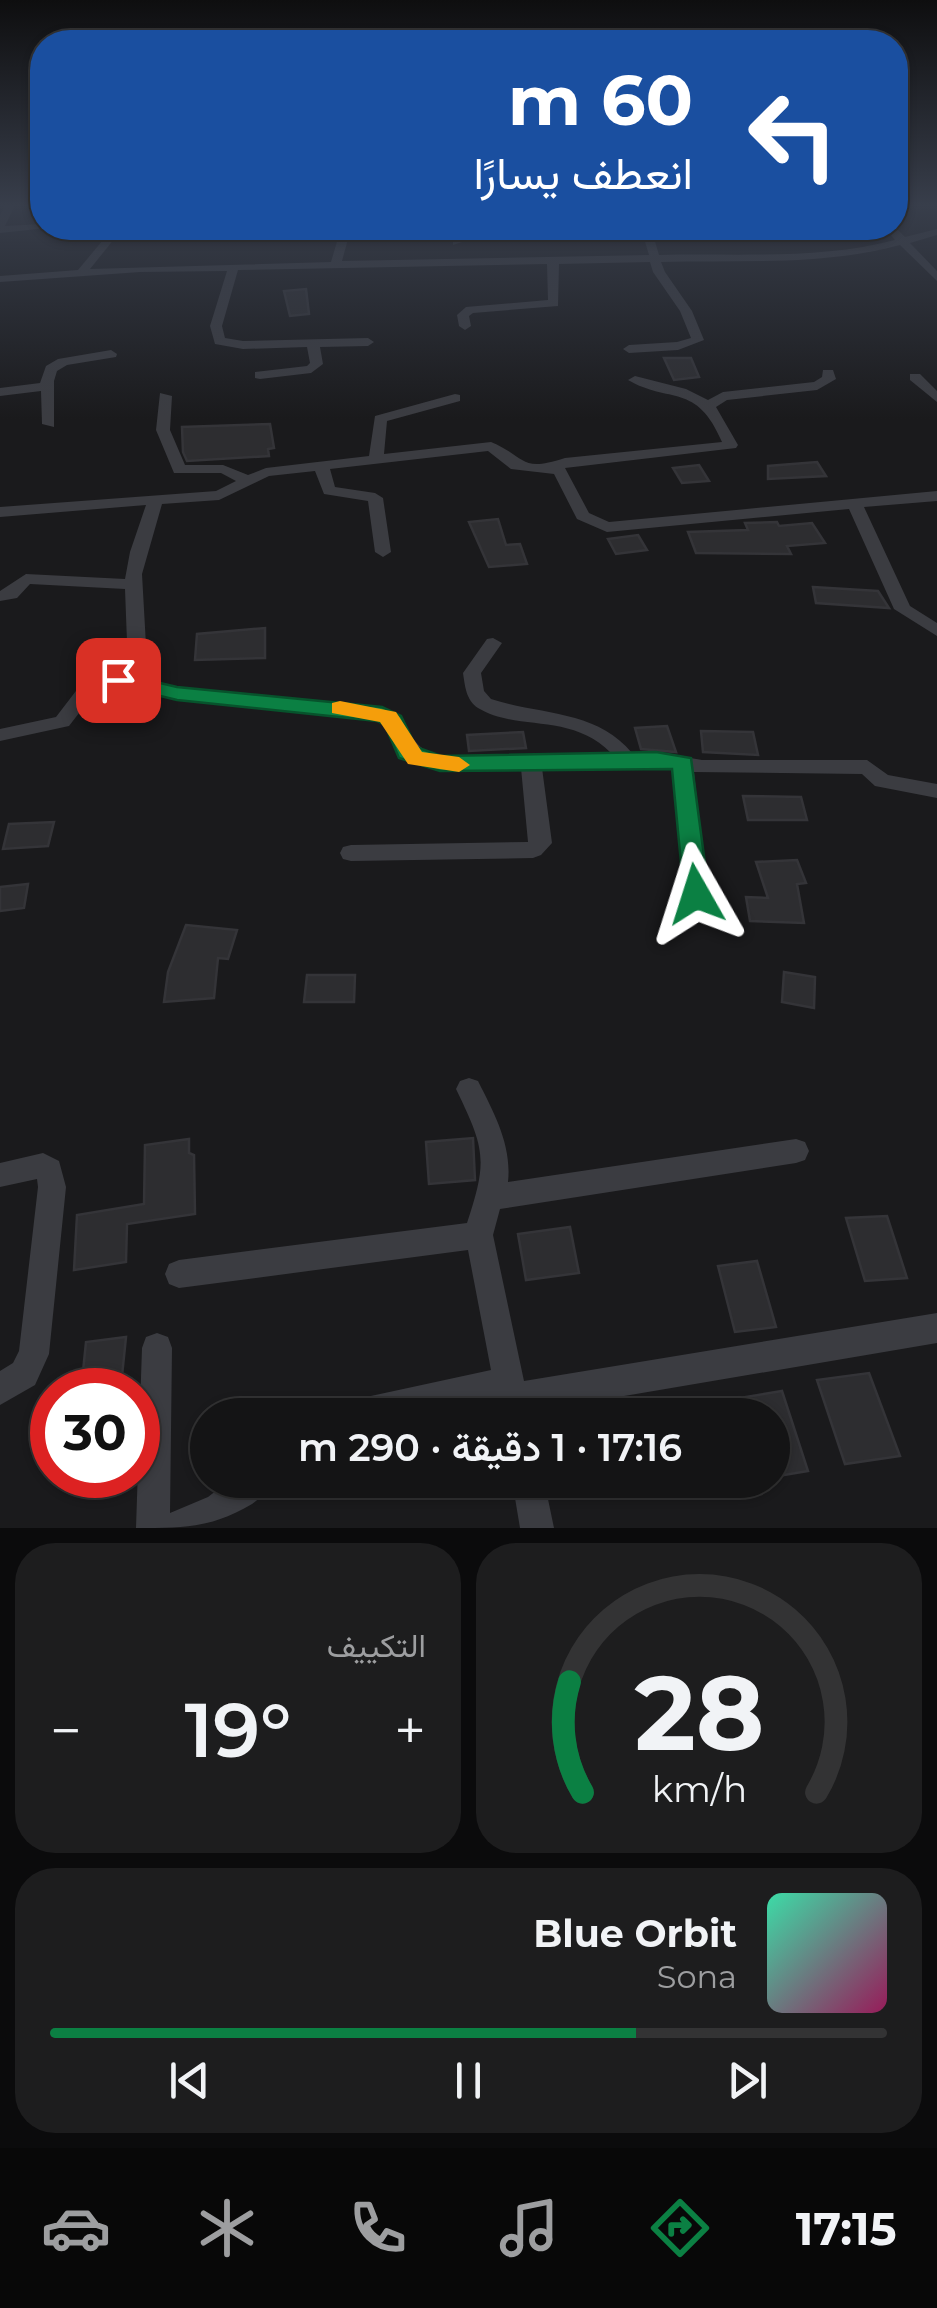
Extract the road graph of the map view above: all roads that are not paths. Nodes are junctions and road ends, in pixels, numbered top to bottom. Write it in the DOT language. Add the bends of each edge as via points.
graph roads {
  1 [pos="32,276"];
  2 [pos="231,276"];
  3 [pos="553,276"];
  4 [pos="664,276"];
  5 [pos="0,279"];
  6 [pos="466,326"];
  7 [pos="368,342"];
  8 [pos="313,343"];
  9 [pos="629,348"];
  10 [pos="111,354"];
  11 [pos="828,372"];
  12 [pos="260,375"];
  13 [pos="915,378"];
  14 [pos="635,380"];
  15 [pos="47,386"];
  16 [pos="0,392"];
  17 [pos="165,396"];
  18 [pos="454,398"];
  19 [pos="937,398"];
  20 [pos="710,405"];
  21 [pos="49,424"];
  22 [pos="376,459"];
  23 [pos="321,465"];
  24 [pos="554,468"];
  25 [pos="244,479"];
  26 [pos="937,496"];
  27 [pos="156,500"];
  28 [pos="855,504"];
  29 [pos="0,512"];
  30 [pos="383,552"];
  31 [pos="132,584"];
  32 [pos="0,596"];
  33 [pos="937,632"];
  34 [pos="493,643"];
  35 [pos="118,680"];
  36 [pos="0,736"];
  37 [pos="628,761"];
  38 [pos="683,763"];
  39 [pos="530,764"];
  40 [pos="937,792"];
  41 [pos="351,853"];
  42 [pos="696,894"];
  43 [pos="469,1090"];
  44 [pos="796,1151"];
  45 [pos="0,1175"];
  46 [pos="492,1197"];
  47 [pos="479,1235"];
  48 [pos="179,1274"];
  49 [pos="937,1328"];
  50 [pos="156,1348"];
  51 [pos="0,1390"];
  52 [pos="512,1398"];
  53 [pos="518,1398"];
  54 [pos="234,1498"];
  55 [pos="531,1498"];
  56 [pos="154,1528"];
  57 [pos="176,1528"];
  58 [pos="537,1528"];
  1 -- 5 [label="street"];
  2 -- 8 [label="street" via="216,326 219,340"];
  3 -- 6 [label="street" via="554,304 470,310 463,315"];
  4 -- 9 [label="street" via="698,340"];
  7 -- 8 [label="street"];
  8 -- 12 [label="street" via="317,364 311,368"];
  10 -- 15 [label="street" via="58,363"];
  11 -- 20 [label="street" via="817,386 716,398"];
  13 -- 19 [label="street"];
  14 -- 20 [label="street"];
  15 -- 16 [label="street"];
  15 -- 21 [label="street"];
  17 -- 25 [label="street" via="163,430 178,469 226,470"];
  18 -- 22 [label="street" via="380,419"];
  20 -- 24 [label="street" via="729,446"];
  22 -- 23 [label="street"];
  22 -- 24 [label="street" via="491,446 516,466"];
  23 -- 25 [label="street"];
  23 -- 30 [label="street" via="329,490 375,498"];
  24 -- 28 [label="street" via="582,516 607,527"];
  25 -- 27 [label="street" via="226,493"];
  26 -- 28 [label="street"];
  27 -- 29 [label="street"];
  27 -- 31 [label="street"];
  28 -- 33 [label="street" via="902,610"];
  31 -- 32 [label="street" via="26,579"];
  31 -- 35 [label="street" via="140,662"];
  34 -- 37 [label="street" via="472,673 484,703 593,727 616,742"];
  35 -- 36 [label="street" via="86,690 62,722"];
  35 -- 39 [label="street" via="177,694 378,713 394,721 416,759"];
  37 -- 38 [label="street"];
  37 -- 39 [label="street"];
  38 -- 40 [label="street" via="866,768 882,781"];
  38 -- 42 [label="street"];
  39 -- 41 [label="street" via="542,843 532,850"];
  43 -- 46 [label="street" via="494,1148"];
  44 -- 46 [label="street"];
  45 -- 51 [label="street" via="43,1165 52,1187 34,1354 24,1374"];
  46 -- 47 [label="street"];
  47 -- 48 [label="street"];
  47 -- 52 [label="street"];
  49 -- 53 [label="street"];
  50 -- 56 [label="street"];
  54 -- 57 [label="street"];
  55 -- 58 [label="street"];
}
